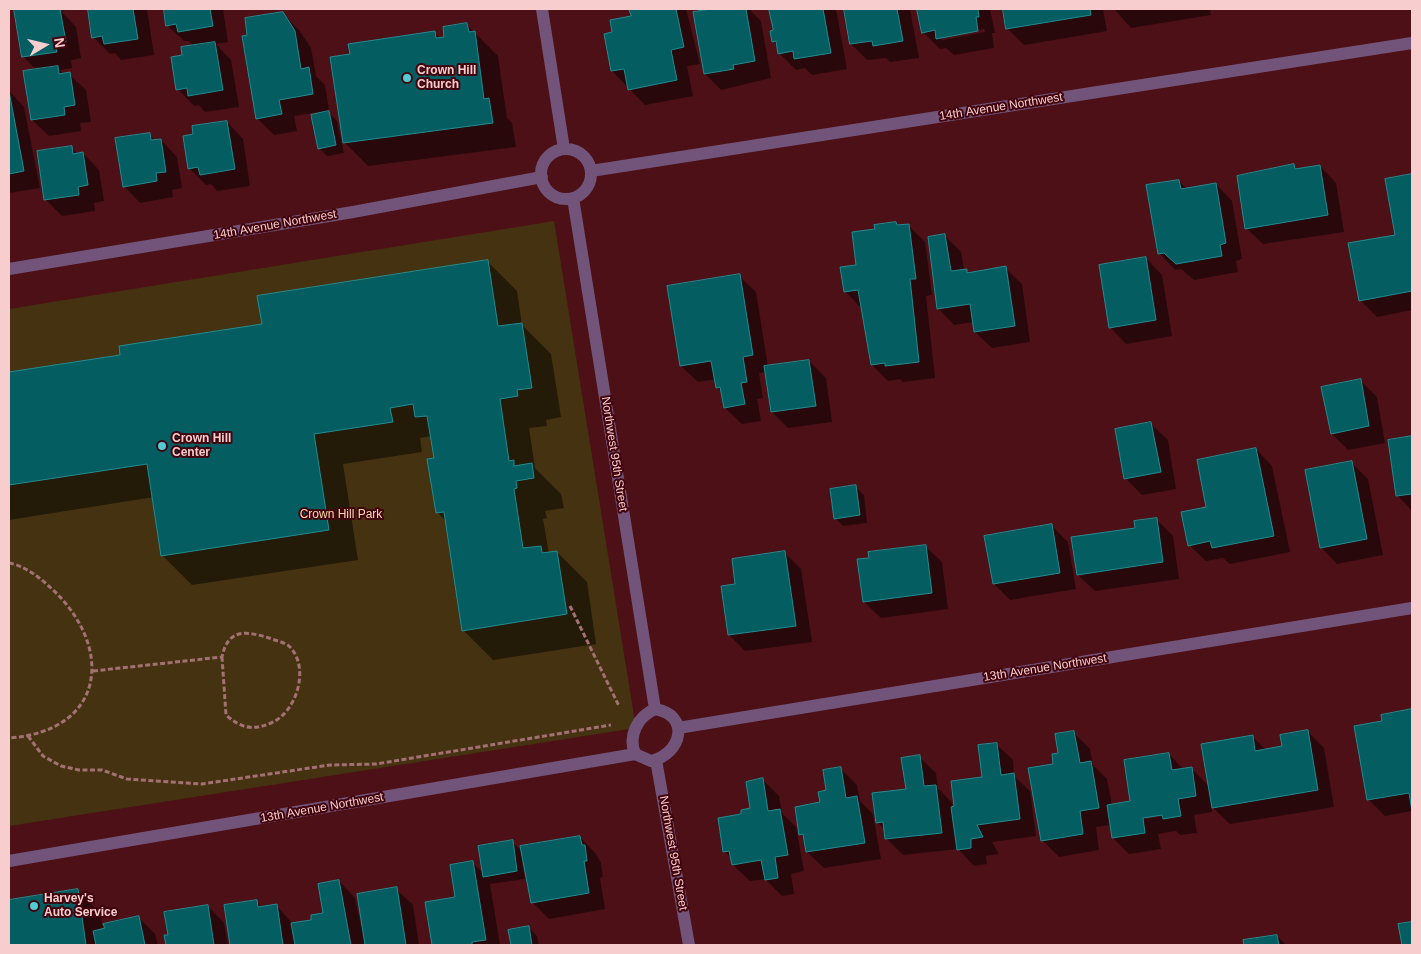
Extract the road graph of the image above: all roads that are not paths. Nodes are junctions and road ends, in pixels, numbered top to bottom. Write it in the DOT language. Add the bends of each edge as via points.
graph roads {
  1 [pos="542,9"];
  2 [pos="1412,43"];
  3 [pos="564,149"];
  4 [pos="591,171"];
  5 [pos="542,177"];
  6 [pos="573,198"];
  7 [pos="9,269"];
  8 [pos="1412,608"];
  9 [pos="655,709"];
  10 [pos="678,728"];
  11 [pos="635,754"];
  12 [pos="656,760"];
  13 [pos="9,862"];
  14 [pos="689,945"];
  1 -- 3 [label="street"];
  2 -- 4 [label="street, 14th Avenue Northwest"];
  3 -- 4 [label="street" via="581,154"];
  3 -- 5 [label="street" via="551,154 546,160 542,166"];
  4 -- 6 [label="street" via="589,185"];
  5 -- 6 [label="street" via="546,190 552,195 560,199"];
  5 -- 7 [label="street, 14th Avenue Northwest"];
  6 -- 9 [label="street, Northwest 95th Street"];
  8 -- 10 [label="street, 13th Avenue Northwest"];
  9 -- 10 [label="street" via="671,715"];
  9 -- 11 [label="street" via="646,713 637,724 632,739"];
  10 -- 12 [label="street" via="674,746"];
  11 -- 12 [label="street" via="643,759"];
  11 -- 13 [label="street, 13th Avenue Northwest"];
  12 -- 14 [label="street, Northwest 95th Street"];
}
